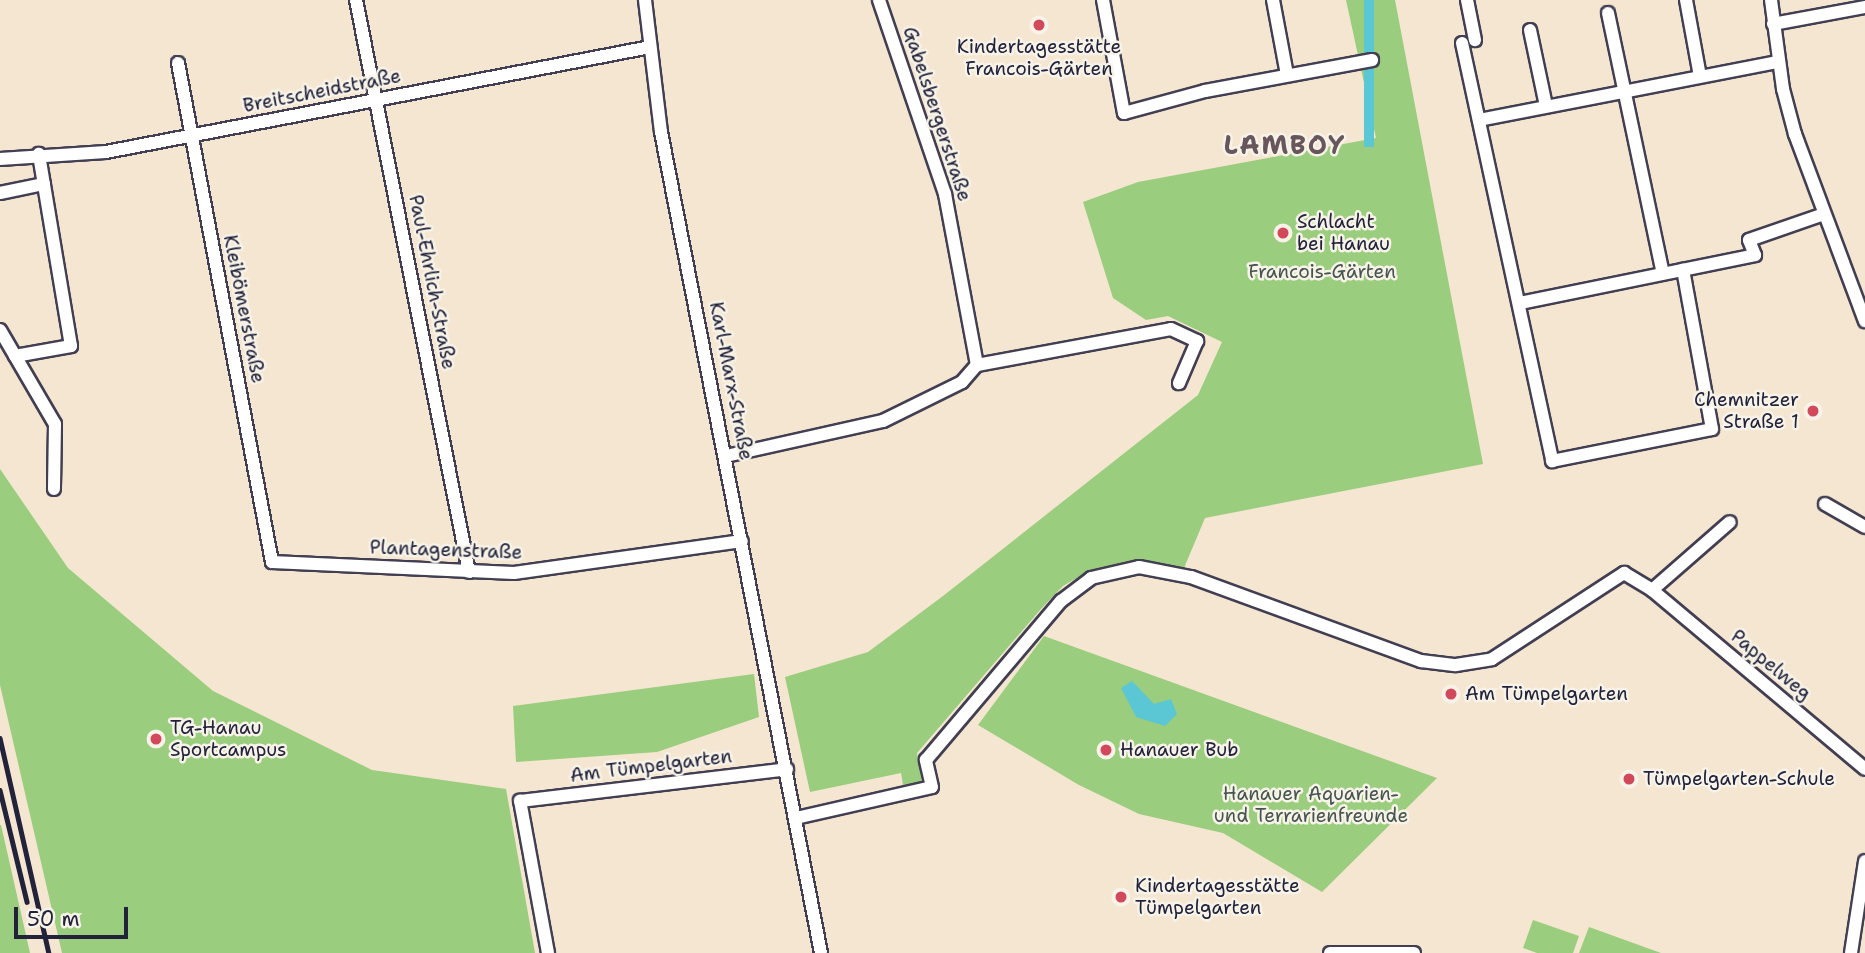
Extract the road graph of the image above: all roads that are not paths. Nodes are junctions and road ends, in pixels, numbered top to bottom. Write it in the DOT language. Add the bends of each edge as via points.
graph roads {
  1 [pos="356,0"];
  2 [pos="645,0"];
  3 [pos="879,0"];
  4 [pos="1102,0"];
  5 [pos="1273,0"];
  6 [pos="1467,0"];
  7 [pos="1686,0"];
  8 [pos="1771,0"];
  9 [pos="1865,7"];
  10 [pos="1608,13"];
  11 [pos="1773,24"];
  12 [pos="1530,30"];
  13 [pos="1475,40"];
  14 [pos="1462,43"];
  15 [pos="650,47"];
  16 [pos="1372,60"];
  17 [pos="1778,62"];
  18 [pos="178,63"];
  19 [pos="1287,75"];
  20 [pos="1700,76"];
  21 [pos="1627,90"];
  22 [pos="376,100"];
  23 [pos="1546,106"];
  24 [pos="1479,120"];
  25 [pos="192,135"];
  26 [pos="39,154"];
  27 [pos="0,159"];
  28 [pos="44,184"];
  29 [pos="0,193"];
  30 [pos="1824,214"];
  31 [pos="1683,270"];
  32 [pos="1663,273"];
  33 [pos="1520,303"];
  34 [pos="1865,321"];
  35 [pos="0,330"];
  36 [pos="15,356"];
  37 [pos="977,365"];
  38 [pos="1179,383"];
  39 [pos="726,456"];
  40 [pos="54,489"];
  41 [pos="1825,504"];
  42 [pos="1730,522"];
  43 [pos="1865,527"];
  44 [pos="742,541"];
  45 [pos="272,562"];
  46 [pos="469,572"];
  47 [pos="1652,590"];
  48 [pos="787,769"];
  49 [pos="1865,769"];
  50 [pos="796,818"];
  51 [pos="1865,860"];
  52 [pos="548,953"];
  53 [pos="821,953"];
  54 [pos="1330,953"];
  55 [pos="1414,953"];
  56 [pos="1851,953"];
  1 -- 22 [label="street, Paul-Ehrlich-Straße"];
  2 -- 15 [label="street, Karl-Marx-Straße"];
  3 -- 37 [label="street, Gabelsbergerstraße" via="945,194"];
  4 -- 19 [label="street" via="1124,113 1205,90"];
  5 -- 19 [label="street"];
  6 -- 13 [label="street"];
  7 -- 20 [label="street"];
  8 -- 11 [label="street"];
  9 -- 11 [label="street"];
  10 -- 21 [label="street"];
  11 -- 17 [label="street"];
  12 -- 23 [label="street"];
  14 -- 24 [label="street"];
  15 -- 22 [label="street, Breitscheidstraße"];
  15 -- 39 [label="street, Karl-Marx-Straße" via="661,132"];
  16 -- 19 [label="street"];
  17 -- 20 [label="street"];
  17 -- 30 [label="street" via="1795,134"];
  18 -- 25 [label="street, Kleibömerstraße"];
  20 -- 21 [label="street"];
  21 -- 23 [label="street"];
  21 -- 32 [label="street"];
  22 -- 25 [label="street, Breitscheidstraße"];
  22 -- 46 [label="street, Paul-Ehrlich-Straße"];
  23 -- 24 [label="street"];
  24 -- 33 [label="street"];
  25 -- 26 [label="street, Breitscheidstraße" via="89,154"];
  25 -- 45 [label="street, Kleibömerstraße"];
  26 -- 27 [label="street, Breitscheidstraße"];
  26 -- 28 [label="street"];
  28 -- 29 [label="street"];
  28 -- 36 [label="street" via="71,346"];
  30 -- 31 [label="street" via="1749,240 1755,255"];
  30 -- 34 [label="street"];
  31 -- 32 [label="street"];
  31 -- 33 [label="street" via="1712,429 1552,461"];
  32 -- 33 [label="street"];
  35 -- 36 [label="street"];
  36 -- 40 [label="street" via="55,424"];
  37 -- 38 [label="street" via="1171,329 1198,341"];
  37 -- 39 [label="street" via="961,383 883,421"];
  39 -- 44 [label="street, Karl-Marx-Straße"];
  41 -- 43 [label="street"];
  42 -- 47 [label="street"];
  44 -- 46 [label="street, Plantagenstraße" via="559,569"];
  44 -- 48 [label="street, Karl-Marx-Straße"];
  45 -- 46 [label="street, Plantagenstraße"];
  47 -- 49 [label="street, Pappelweg"];
  47 -- 50 [label="street, Pappelweg" via="1624,573 1492,659 1444,665 1191,576 1153,568 1116,570 1091,578 1060,601 971,704 926,760 932,787"];
  48 -- 50 [label="street, Karl-Marx-Straße"];
  48 -- 52 [label="street, Am Tümpelgarten" via="520,801"];
  50 -- 53 [label="street, Karl-Marx-Straße"];
  51 -- 56 [label="street"];
  54 -- 55 [label="street"];
}
